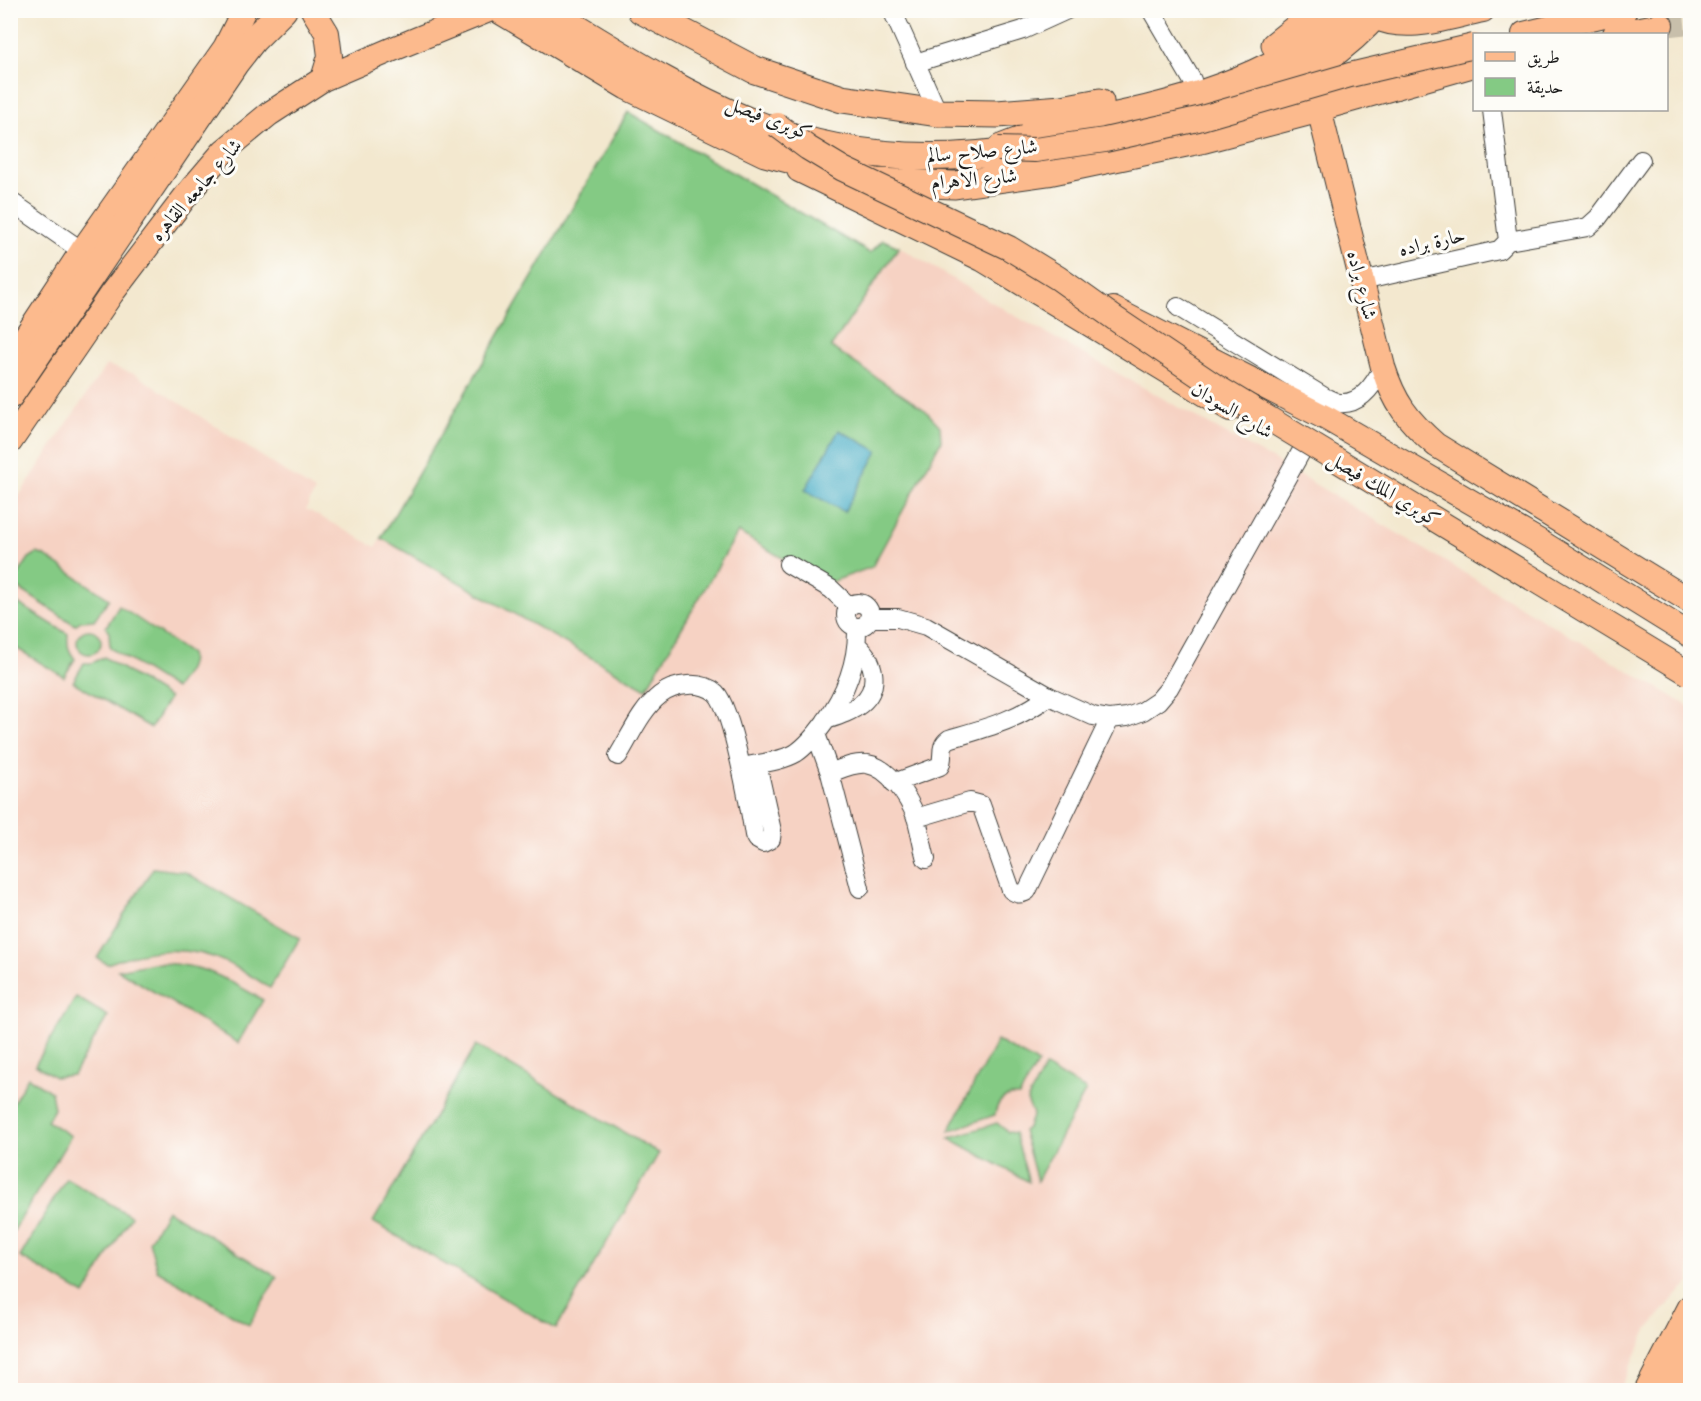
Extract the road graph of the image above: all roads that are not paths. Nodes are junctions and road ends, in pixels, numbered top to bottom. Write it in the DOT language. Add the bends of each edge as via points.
graph roads {
  1 [pos="244,10"];
  2 [pos="283,10"];
  3 [pos="313,10"];
  4 [pos="489,10"];
  5 [pos="500,10"];
  6 [pos="548,10"];
  7 [pos="561,10"];
  8 [pos="641,10"];
  9 [pos="891,10"];
  10 [pos="1067,10"];
  11 [pos="1151,10"];
  12 [pos="1319,10"];
  13 [pos="1483,10"];
  14 [pos="1625,10"];
  15 [pos="1368,13"];
  16 [pos="1661,25"];
  17 [pos="1528,33"];
  18 [pos="1619,33"];
  19 [pos="1473,46"];
  20 [pos="915,63"];
  21 [pos="1473,65"];
  22 [pos="322,79"];
  23 [pos="1192,80"];
  24 [pos="1319,109"];
  25 [pos="1492,111"];
  26 [pos="938,113"];
  27 [pos="777,125"];
  28 [pos="1044,146"];
  29 [pos="998,149"];
  30 [pos="765,153"];
  31 [pos="872,154"];
  32 [pos="1641,160"];
  33 [pos="820,167"];
  34 [pos="1077,167"];
  35 [pos="10,201"];
  36 [pos="1508,240"];
  37 [pos="82,251"];
  38 [pos="982,259"];
  39 [pos="1362,281"];
  40 [pos="1178,308"];
  41 [pos="10,360"];
  42 [pos="1383,367"];
  43 [pos="10,395"];
  44 [pos="10,442"];
  45 [pos="1301,452"];
  46 [pos="788,564"];
  47 [pos="1690,602"];
  48 [pos="863,622"];
  49 [pos="1690,634"];
  50 [pos="857,645"];
  51 [pos="1690,674"];
  52 [pos="1690,685"];
  53 [pos="1049,696"];
  54 [pos="1110,718"];
  55 [pos="821,727"];
  56 [pos="618,756"];
  57 [pos="749,765"];
  58 [pos="830,773"];
  59 [pos="894,783"];
  60 [pos="916,818"];
  61 [pos="762,825"];
  62 [pos="926,858"];
  63 [pos="860,888"];
  64 [pos="1690,1307"];
  65 [pos="1685,1336"];
  66 [pos="1647,1390"];
  67 [pos="1668,1390"];
  1 -- 37 [label="main road" via="225,48"];
  2 -- 43 [label="highway" via="235,63"];
  3 -- 22 [label="main road" via="327,33 330,56"];
  4 -- 22 [label="main road, شارع جامعه القاهره"];
  5 -- 30 [label="highway, شارع الاهرام" via="627,86"];
  6 -- 31 [label="highway, شارع صلاح سالم" via="668,81 747,121 787,135"];
  7 -- 27 [label="highway, كوبرى فيصل" via="732,105"];
  8 -- 26 [label="highway" via="755,70 843,99"];
  9 -- 20 [label="street"];
  10 -- 20 [label="street" via="1023,30"];
  11 -- 23 [label="street"];
  12 -- 23 [label="highway" via="1272,47 1246,61"];
  13 -- 15 [label="main road" via="1409,25 1391,24"];
  14 -- 17 [label="main road"];
  15 -- 28 [label="highway, شارع صلاح سالم" via="1330,57 1273,88"];
  15 -- 29 [label="highway, كوبرى فيصل" via="1206,93 1041,134"];
  16 -- 18 [label="main road"];
  19 -- 29 [label="main road, bridge" via="1350,75 1198,120 1105,140 1035,150"];
  20 -- 26 [label="street"];
  21 -- 24 [label="main road, شارع الاهرام"];
  22 -- 44 [label="main road, شارع جامعه القاهره" via="268,114 224,151 96,314"];
  23 -- 26 [label="highway" via="1062,109"];
  24 -- 34 [label="highway, شارع الاهرام"];
  24 -- 39 [label="main road, شارع براده"];
  25 -- 36 [label="street"];
  27 -- 29 [label="highway, كوبرى فيصل, bridge" via="831,141 886,150 942,153"];
  27 -- 51 [label="main road, كوبري الملك فيصل, bridge" via="843,169 1009,248 1215,386"];
  28 -- 31 [label="highway, شارع صلاح سالم" via="958,158"];
  28 -- 34 [label="highway"];
  30 -- 33 [label="highway, شارع الاهرام"];
  30 -- 38 [label="main road, شارع السودان"];
  31 -- 33 [label="highway"];
  32 -- 36 [label="street, حارة براده" via="1588,227"];
  33 -- 34 [label="highway, شارع الاهرام" via="876,182 955,184"];
  35 -- 37 [label="street"];
  36 -- 39 [label="street, حارة براده" via="1499,250"];
  37 -- 41 [label="main road"];
  38 -- 45 [label="main road, شارع السودان"];
  38 -- 49 [label="main road, كوبري الملك فيصل" via="1040,276 1136,319 1328,419"];
  39 -- 42 [label="main road, شارع براده"];
  40 -- 42 [label="street" via="1339,403 1365,394"];
  42 -- 47 [label="main road, شارع براده" via="1402,411 1436,445"];
  45 -- 52 [label="main road, شارع السودان"];
  45 -- 54 [label="street" via="1169,688 1143,711"];
  46 -- 48 [label="street" via="831,589 849,606 865,606 870,613"];
  48 -- 50 [label="street"];
  48 -- 53 [label="street" via="898,618 926,626"];
  50 -- 55 [label="street" via="843,694"];
  50 -- 55 [label="street" via="870,659 873,687 862,703"];
  53 -- 54 [label="street" via="1086,713"];
  53 -- 59 [label="street" via="1008,721 949,739 941,749 940,766"];
  54 -- 60 [label="street" via="1027,891 1022,894 1011,890 981,805 970,802"];
  55 -- 57 [label="street" via="796,753"];
  55 -- 58 [label="street"];
  56 -- 57 [label="street" via="649,706 674,687 689,685 715,692 723,702"];
  57 -- 61 [label="street"];
  58 -- 59 [label="street" via="867,764 878,767"];
  58 -- 63 [label="street"];
  59 -- 60 [label="street"];
  60 -- 62 [label="street"];
  64 -- 65 [label="main road"];
  65 -- 66 [label="main road"];
  65 -- 67 [label="main road"];
}
